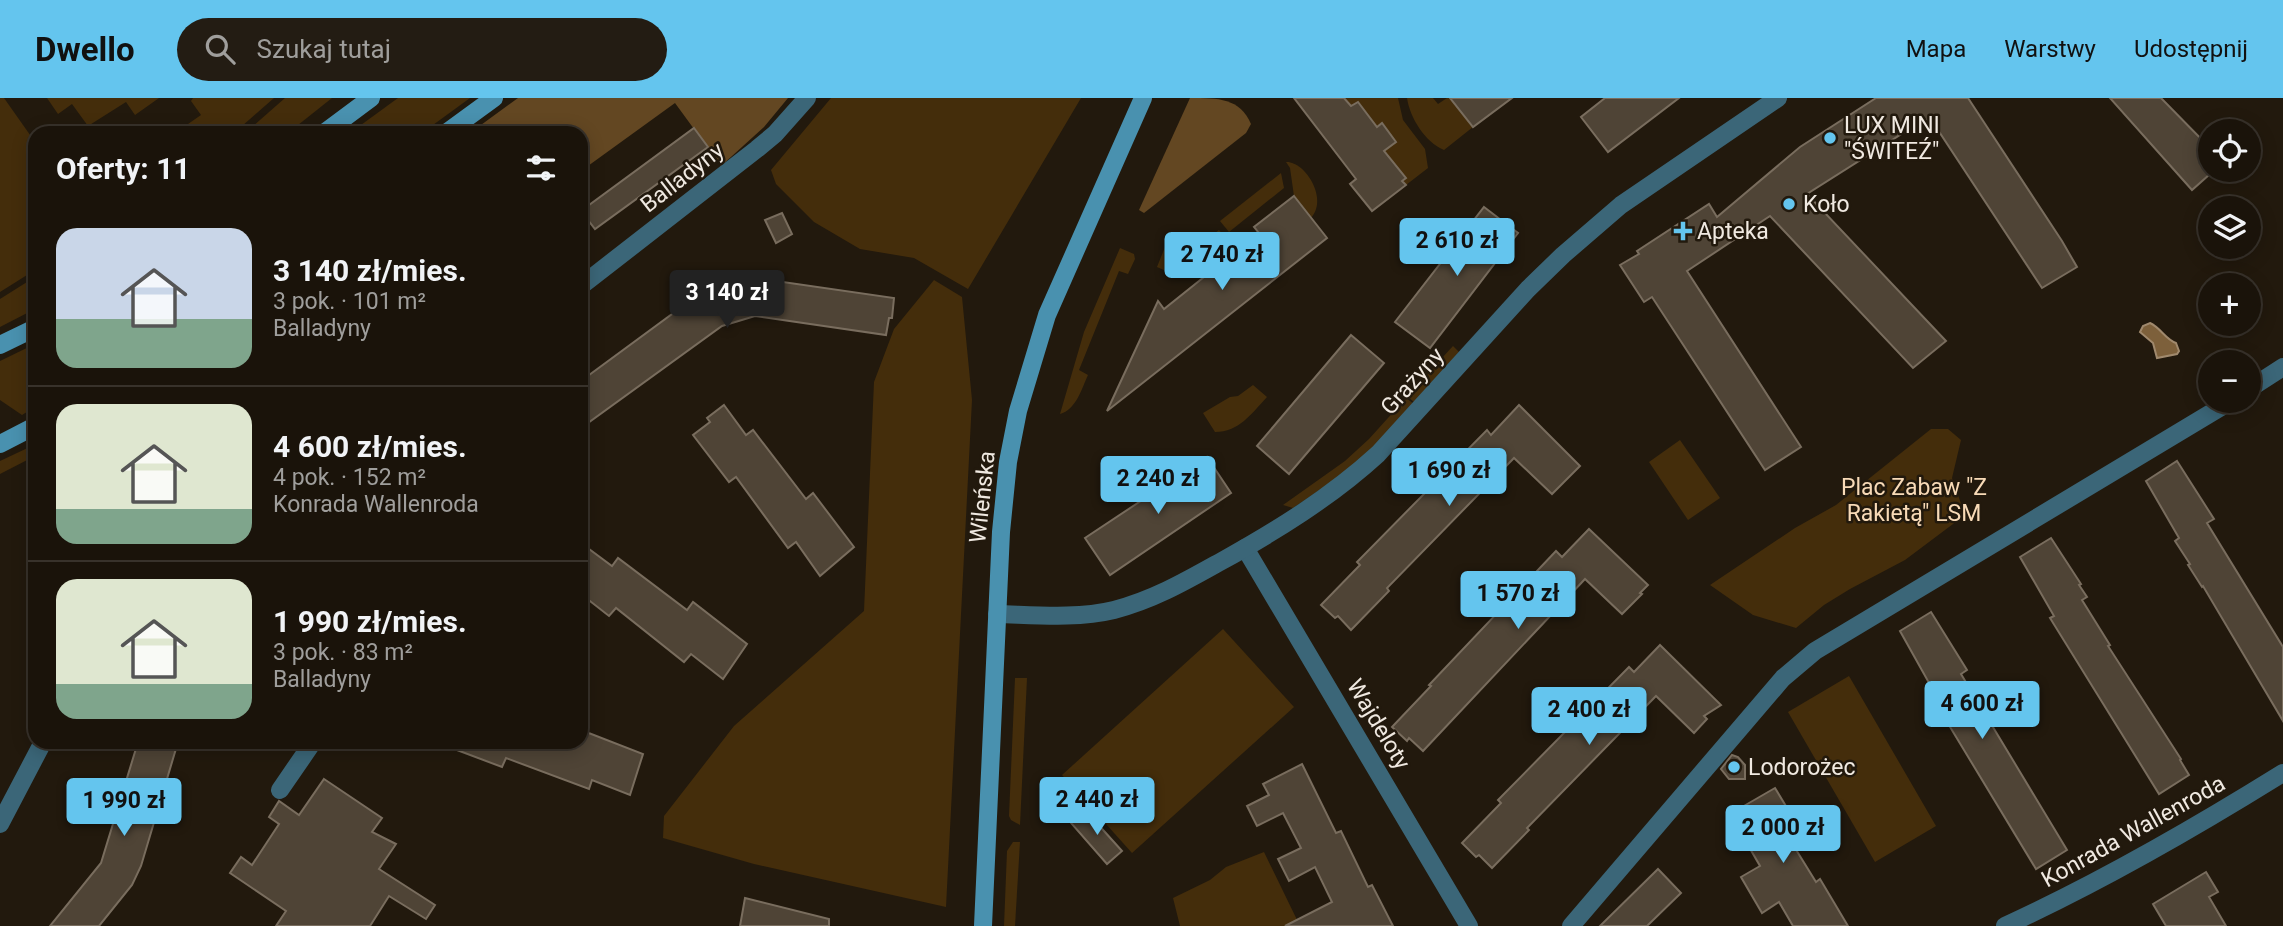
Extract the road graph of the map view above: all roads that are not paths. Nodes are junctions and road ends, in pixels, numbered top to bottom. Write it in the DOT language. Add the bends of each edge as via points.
graph roads {
  1 [pos="371,98"];
  2 [pos="494,98"];
  3 [pos="807,98"];
  4 [pos="1143,98"];
  5 [pos="1778,98"];
  6 [pos="333,126"];
  7 [pos="456,126"];
  8 [pos="588,281"];
  9 [pos="28,331"];
  10 [pos="0,345"];
  11 [pos="2283,367"];
  12 [pos="2261,382"];
  13 [pos="2211,413"];
  14 [pos="28,430"];
  15 [pos="0,444"];
  16 [pos="1245,548"];
  17 [pos="998,614"];
  18 [pos="39,749"];
  19 [pos="308,749"];
  20 [pos="2283,774"];
  21 [pos="280,790"];
  22 [pos="0,824"];
  23 [pos="983,926"];
  24 [pos="1469,926"];
  25 [pos="1571,926"];
  26 [pos="2005,926"];
  1 -- 6 [label="street"];
  2 -- 7 [label="street"];
  3 -- 8 [label="street, Balladyny" via="775,134"];
  4 -- 17 [label="street, Wileńska" via="1047,315 1023,392 1004,494"];
  5 -- 16 [label="street, Grażyny" via="1600,222 1528,289 1378,454 1326,496"];
  9 -- 10 [label="street"];
  11 -- 12 [label="street"];
  13 -- 25 [label="street" via="1815,651 1783,678"];
  14 -- 15 [label="street"];
  16 -- 17 [label="street, Grażyny" via="1178,586 1112,611"];
  16 -- 24 [label="street, Wajdeloty"];
  17 -- 23 [label="street, Wileńska"];
  18 -- 22 [label="street"];
  19 -- 21 [label="street"];
  20 -- 26 [label="street, Konrada Wallenroda" via="2133,862"];
}
